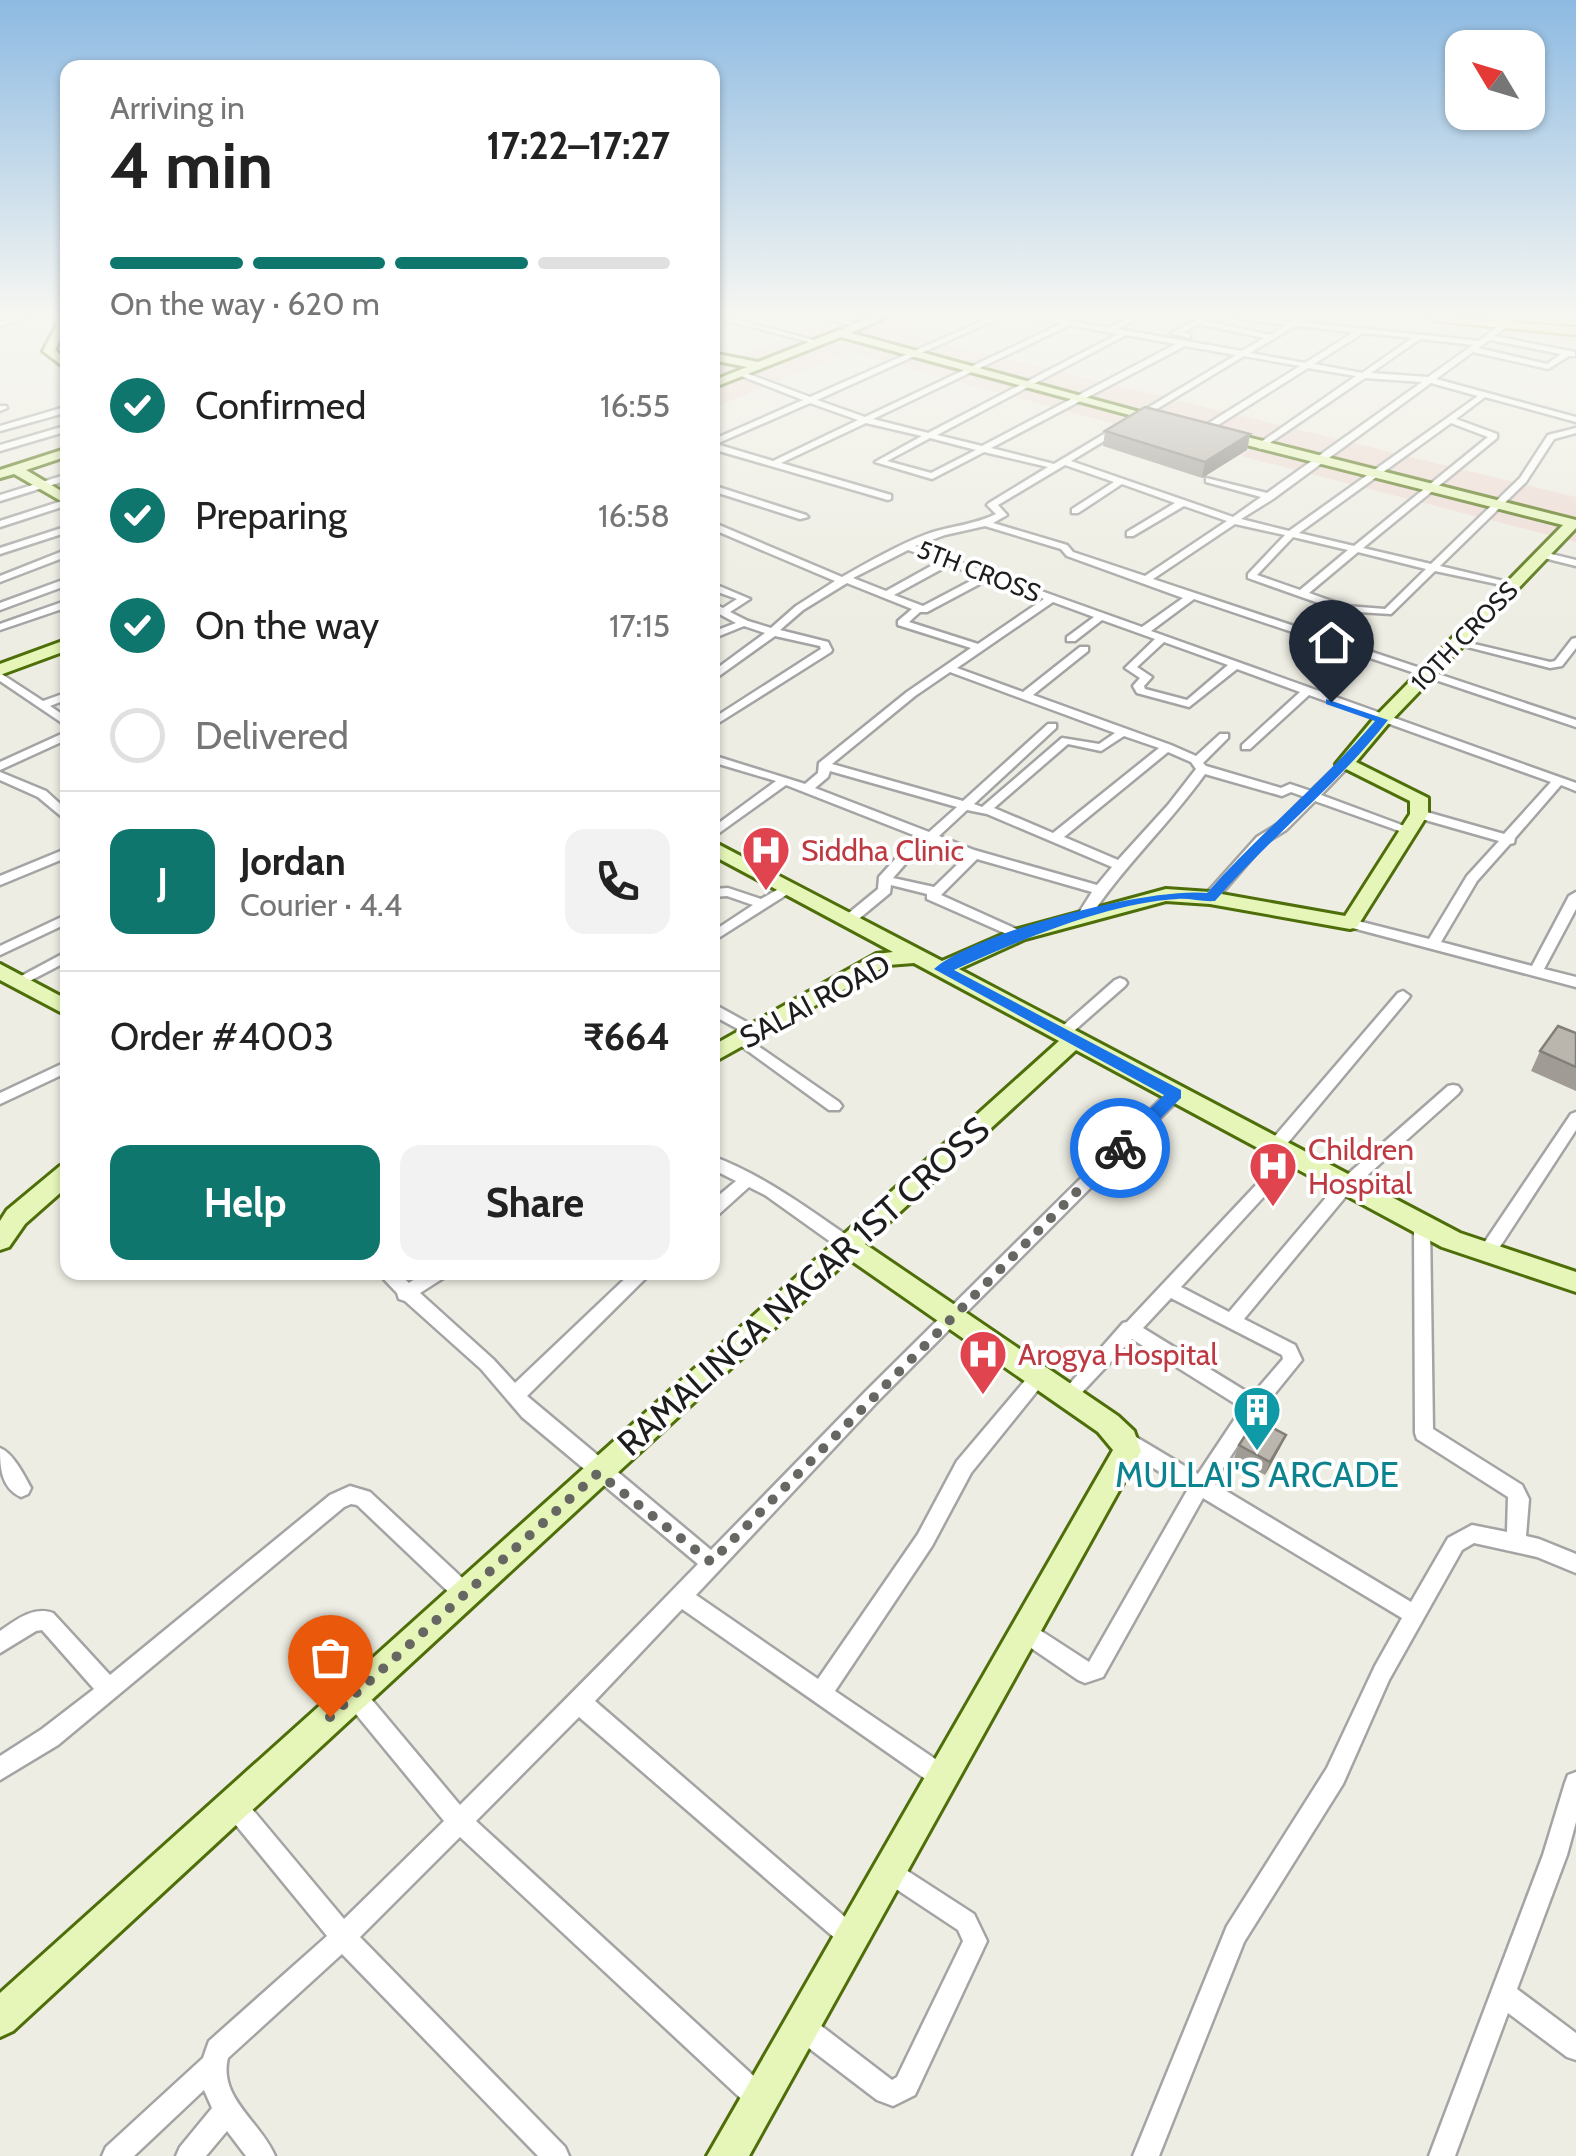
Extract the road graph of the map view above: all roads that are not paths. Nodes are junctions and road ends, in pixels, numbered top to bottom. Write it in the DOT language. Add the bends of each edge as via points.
graph roads {
  1 [pos="39,418"];
  2 [pos="774,418"];
  3 [pos="859,418"];
  4 [pos="870,418"];
  5 [pos="967,418"];
  6 [pos="1050,418"];
  7 [pos="1135,418"];
  8 [pos="1154,418"];
  9 [pos="1219,418"];
  10 [pos="1302,418"];
  11 [pos="1378,418"];
  12 [pos="1448,419"];
  13 [pos="865,420"];
  14 [pos="1177,424"];
  15 [pos="0,429"];
  16 [pos="1200,429"];
  17 [pos="60,430"];
  18 [pos="1576,430"];
  19 [pos="929,437"];
  20 [pos="720,441"];
  21 [pos="1262,446"];
  22 [pos="720,447"];
  23 [pos="0,448"];
  24 [pos="990,449"];
  25 [pos="60,456"];
  26 [pos="1319,461"];
  27 [pos="775,464"];
  28 [pos="1058,464"];
  29 [pos="7,472"];
  30 [pos="1378,476"];
  31 [pos="60,479"];
  32 [pos="1122,480"];
  33 [pos="1209,480"];
  34 [pos="39,486"];
  35 [pos="1432,489"];
  36 [pos="720,491"];
  37 [pos="1270,496"];
  38 [pos="888,497"];
  39 [pos="0,498"];
  40 [pos="60,498"];
  41 [pos="1182,503"];
  42 [pos="1496,504"];
  43 [pos="60,505"];
  44 [pos="1075,511"];
  45 [pos="803,517"];
  46 [pos="1236,521"];
  47 [pos="1575,522"];
  48 [pos="0,524"];
  49 [pos="988,524"];
  50 [pos="720,530"];
  51 [pos="60,532"];
  52 [pos="1130,534"];
  53 [pos="1291,534"];
  54 [pos="906,546"];
  55 [pos="1356,550"];
  56 [pos="0,551"];
  57 [pos="60,555"];
  58 [pos="1544,555"];
  59 [pos="948,562"];
  60 [pos="1576,564"];
  61 [pos="1432,568"];
  62 [pos="987,576"];
  63 [pos="0,579"];
  64 [pos="845,580"];
  65 [pos="1146,580"];
  66 [pos="60,585"];
  67 [pos="1512,586"];
  68 [pos="720,589"];
  69 [pos="1189,594"];
  70 [pos="1300,594"];
  71 [pos="885,596"];
  72 [pos="1052,598"];
  73 [pos="60,605"];
  74 [pos="0,607"];
  75 [pos="720,608"];
  76 [pos="720,610"];
  77 [pos="917,610"];
  78 [pos="1100,617"];
  79 [pos="744,623"];
  80 [pos="0,627"];
  81 [pos="774,632"];
  82 [pos="1142,632"];
  83 [pos="720,633"];
  84 [pos="1072,639"];
  85 [pos="1160,640"];
  86 [pos="1576,642"];
  87 [pos="1457,643"];
  88 [pos="60,647"];
  89 [pos="978,647"];
  90 [pos="1084,649"];
  91 [pos="1234,666"];
  92 [pos="948,668"];
  93 [pos="720,672"];
  94 [pos="0,673"];
  95 [pos="1428,675"];
  96 [pos="1305,692"];
  97 [pos="1026,696"];
  98 [pos="60,698"];
  99 [pos="44,704"];
  100 [pos="60,717"];
  101 [pos="720,719"];
  102 [pos="1382,720"];
  103 [pos="1576,724"];
  104 [pos="1052,726"];
  105 [pos="1123,732"];
  106 [pos="1224,736"];
  107 [pos="60,738"];
  108 [pos="1166,747"];
  109 [pos="1246,747"];
  110 [pos="720,760"];
  111 [pos="1345,764"];
  112 [pos="823,765"];
  113 [pos="0,766"];
  114 [pos="1199,766"];
  115 [pos="0,776"];
  116 [pos="786,780"];
  117 [pos="1558,781"];
  118 [pos="1576,787"];
  119 [pos="807,788"];
  120 [pos="1312,797"];
  121 [pos="965,807"];
  122 [pos="988,810"];
  123 [pos="60,811"];
  124 [pos="1414,822"];
  125 [pos="720,828"];
  126 [pos="928,836"];
  127 [pos="1056,838"];
  128 [pos="1510,840"];
  129 [pos="720,850"];
  130 [pos="970,853"];
  131 [pos="60,855"];
  132 [pos="1116,864"];
  133 [pos="884,880"];
  134 [pos="0,881"];
  135 [pos="789,887"];
  136 [pos="1100,890"];
  137 [pos="720,892"];
  138 [pos="933,892"];
  139 [pos="1576,896"];
  140 [pos="1210,898"];
  141 [pos="762,904"];
  142 [pos="850,919"];
  143 [pos="1082,919"];
  144 [pos="60,922"];
  145 [pos="1350,923"];
  146 [pos="720,933"];
  147 [pos="1018,935"];
  148 [pos="1433,944"];
  149 [pos="0,951"];
  150 [pos="920,956"];
  151 [pos="60,958"];
  152 [pos="942,969"];
  153 [pos="1536,972"];
  154 [pos="9,977"];
  155 [pos="1576,982"];
  156 [pos="1120,983"];
  157 [pos="1403,996"];
  158 [pos="60,1005"];
  159 [pos="720,1014"];
  160 [pos="1068,1036"];
  161 [pos="749,1037"];
  162 [pos="720,1052"];
  163 [pos="60,1070"];
  164 [pos="1453,1090"];
  165 [pos="1176,1094"];
  166 [pos="0,1099"];
  167 [pos="834,1106"];
  168 [pos="1576,1118"];
  169 [pos="1284,1151"];
  170 [pos="720,1165"];
  171 [pos="749,1178"];
  172 [pos="60,1179"];
  173 [pos="1346,1185"];
  174 [pos="720,1204"];
  175 [pos="1422,1226"];
  176 [pos="0,1240"];
  177 [pos="848,1245"];
  178 [pos="1486,1254"];
  179 [pos="392,1280"];
  180 [pos="427,1280"];
  181 [pos="636,1280"];
  182 [pos="1576,1282"];
  183 [pos="1167,1288"];
  184 [pos="405,1294"];
  185 [pos="953,1316"];
  186 [pos="1232,1321"];
  187 [pos="1129,1328"];
  188 [pos="1040,1375"];
  189 [pos="514,1396"];
  190 [pos="1068,1396"];
  191 [pos="1254,1406"];
  192 [pos="1124,1440"];
  193 [pos="0,1456"];
  194 [pos="598,1473"];
  195 [pos="1201,1484"];
  196 [pos="20,1488"];
  197 [pos="1516,1542"];
  198 [pos="711,1562"];
  199 [pos="1576,1564"];
  200 [pos="465,1594"];
  201 [pos="679,1596"];
  202 [pos="1415,1615"];
  203 [pos="1025,1632"];
  204 [pos="0,1644"];
  205 [pos="108,1690"];
  206 [pos="821,1693"];
  207 [pos="354,1695"];
  208 [pos="580,1702"];
  209 [pos="0,1769"];
  210 [pos="942,1777"];
  211 [pos="1576,1783"];
  212 [pos="234,1805"];
  213 [pos="458,1820"];
  214 [pos="889,1871"];
  215 [pos="342,1937"];
  216 [pos="852,1938"];
  217 [pos="1503,1994"];
  218 [pos="0,2018"];
  219 [pos="802,2027"];
  220 [pos="1576,2048"];
  221 [pos="210,2067"];
  222 [pos="760,2099"];
  223 [pos="229,2108"];
  224 [pos="115,2156"];
  225 [pos="189,2156"];
  226 [pos="262,2156"];
  227 [pos="556,2156"];
  228 [pos="727,2156"];
  229 [pos="1146,2156"];
  230 [pos="1442,2156"];
  1 -- 15 [label="street"];
  2 -- 20 [label="street"];
  3 -- 13 [label="street"];
  4 -- 13 [label="street"];
  5 -- 19 [label="street"];
  6 -- 24 [label="street"];
  7 -- 28 [label="street, 5TH CROSS"];
  8 -- 14 [label="street"];
  9 -- 16 [label="street"];
  10 -- 21 [label="street"];
  11 -- 26 [label="street"];
  12 -- 30 [label="street"];
  12 -- 35 [label="street" via="1494,436"];
  13 -- 19 [label="street"];
  13 -- 27 [label="street"];
  16 -- 21 [label="street"];
  17 -- 23 [label="street"];
  18 -- 42 [label="street" via="1551,438 1533,469"];
  19 -- 24 [label="street"];
  19 -- 24 [label="street" via="879,462 932,476"];
  21 -- 26 [label="street"];
  22 -- 27 [label="street"];
  24 -- 28 [label="street"];
  25 -- 29 [label="street"];
  26 -- 30 [label="street"];
  26 -- 37 [label="street"];
  27 -- 38 [label="street"];
  28 -- 32 [label="street"];
  28 -- 49 [label="street, 5TH CROSS" via="992,504 1002,516"];
  29 -- 34 [label="street"];
  30 -- 35 [label="street"];
  30 -- 53 [label="street"];
  31 -- 34 [label="street"];
  32 -- 41 [label="street"];
  32 -- 44 [label="street"];
  33 -- 37 [label="street"];
  34 -- 39 [label="street"];
  34 -- 40 [label="street"];
  35 -- 42 [label="street"];
  35 -- 55 [label="street"];
  36 -- 45 [label="street"];
  37 -- 46 [label="street"];
  41 -- 46 [label="street"];
  41 -- 52 [label="street"];
  42 -- 47 [label="street"];
  42 -- 61 [label="street"];
  43 -- 48 [label="street"];
  46 -- 53 [label="street"];
  46 -- 65 [label="street"];
  47 -- 58 [label="street, 10TH CROSS"];
  49 -- 54 [label="street, 5TH CROSS"];
  49 -- 65 [label="street"];
  50 -- 64 [label="street"];
  51 -- 56 [label="street"];
  53 -- 55 [label="street"];
  53 -- 70 [label="street" via="1251,576"];
  54 -- 59 [label="street, 5TH CROSS"];
  54 -- 64 [label="street"];
  55 -- 61 [label="street"];
  55 -- 70 [label="street"];
  57 -- 63 [label="street"];
  58 -- 60 [label="street"];
  58 -- 67 [label="street, 10TH CROSS"];
  59 -- 62 [label="street, 5TH CROSS"];
  59 -- 71 [label="street"];
  61 -- 67 [label="street"];
  61 -- 70 [label="street" via="1387,612 1345,609"];
  62 -- 72 [label="street, 5TH CROSS"];
  62 -- 77 [label="street"];
  64 -- 71 [label="street"];
  64 -- 81 [label="street" via="779,622"];
  65 -- 69 [label="street"];
  66 -- 74 [label="street"];
  67 -- 87 [label="street, 10TH CROSS"];
  68 -- 75 [label="street" via="745,599"];
  69 -- 82 [label="street"];
  69 -- 95 [label="street"];
  71 -- 77 [label="street"];
  72 -- 78 [label="street, 5TH CROSS"];
  72 -- 89 [label="street"];
  73 -- 80 [label="street"];
  76 -- 79 [label="street"];
  77 -- 89 [label="street" via="904,625"];
  78 -- 82 [label="street, 5TH CROSS"];
  78 -- 84 [label="street"];
  79 -- 81 [label="street"];
  79 -- 83 [label="street"];
  81 -- 93 [label="street"];
  81 -- 101 [label="street" via="827,650"];
  82 -- 85 [label="street, 5TH CROSS"];
  85 -- 91 [label="street, 5TH CROSS"];
  85 -- 91 [label="street" via="1130,668 1147,678 1141,691 1189,704"];
  86 -- 87 [label="street" via="1550,665"];
  87 -- 95 [label="street, 10TH CROSS"];
  88 -- 94 [label="street"];
  89 -- 92 [label="street"];
  90 -- 97 [label="street"];
  91 -- 96 [label="street, 5TH CROSS"];
  92 -- 97 [label="street"];
  92 -- 112 [label="street"];
  94 -- 99 [label="street"];
  95 -- 102 [label="street, 10TH CROSS"];
  95 -- 103 [label="street"];
  96 -- 102 [label="street, 5TH CROSS"];
  96 -- 109 [label="street"];
  97 -- 105 [label="street"];
  98 -- 99 [label="street"];
  99 -- 100 [label="street"];
  102 -- 111 [label="street, 10TH CROSS"];
  102 -- 117 [label="street, 5TH CROSS"];
  104 -- 121 [label="street"];
  105 -- 108 [label="street"];
  105 -- 122 [label="street" via="1101,748 1066,740"];
  106 -- 114 [label="street"];
  107 -- 113 [label="street"];
  108 -- 114 [label="street"];
  108 -- 127 [label="street"];
  110 -- 116 [label="street"];
  111 -- 120 [label="street"];
  111 -- 124 [label="street" via="1413,792 1419,798"];
  112 -- 119 [label="street" via="824,774"];
  112 -- 121 [label="street"];
  114 -- 120 [label="street"];
  114 -- 132 [label="street" via="1179,802"];
  115 -- 123 [label="street" via="42,794"];
  116 -- 119 [label="street"];
  116 -- 125 [label="street"];
  117 -- 118 [label="street, 5TH CROSS"];
  117 -- 128 [label="street"];
  119 -- 126 [label="street"];
  120 -- 124 [label="street"];
  120 -- 140 [label="street" via="1261,840"];
  121 -- 122 [label="street"];
  121 -- 126 [label="street"];
  122 -- 127 [label="street"];
  124 -- 128 [label="street"];
  124 -- 145 [label="street"];
  126 -- 130 [label="street"];
  126 -- 133 [label="street"];
  127 -- 132 [label="street"];
  128 -- 148 [label="street" via="1472,879"];
  129 -- 135 [label="street"];
  130 -- 136 [label="street"];
  130 -- 138 [label="street"];
  131 -- 134 [label="street"];
  132 -- 136 [label="street"];
  133 -- 138 [label="street"];
  133 -- 142 [label="street" via="885,890"];
  135 -- 141 [label="street"];
  135 -- 142 [label="street"];
  136 -- 143 [label="street"];
  137 -- 141 [label="street"];
  138 -- 147 [label="street"];
  139 -- 153 [label="street"];
  140 -- 143 [label="street" via="1156,896"];
  140 -- 145 [label="street"];
  141 -- 146 [label="street"];
  142 -- 150 [label="street"];
  143 -- 147 [label="street"];
  144 -- 149 [label="street"];
  145 -- 148 [label="street"];
  147 -- 152 [label="street"];
  148 -- 153 [label="street"];
  150 -- 152 [label="street"];
  150 -- 161 [label="street, SALAI ROAD" via="883,959"];
  151 -- 154 [label="street"];
  152 -- 160 [label="street"];
  153 -- 155 [label="street"];
  154 -- 158 [label="street"];
  156 -- 160 [label="street"];
  157 -- 169 [label="street"];
  159 -- 161 [label="street"];
  160 -- 165 [label="street"];
  160 -- 177 [label="street, RAMALINGA NAGAR 1ST CROSS"];
  161 -- 162 [label="street, SALAI ROAD"];
  161 -- 167 [label="street"];
  163 -- 166 [label="street"];
  164 -- 173 [label="street"];
  165 -- 169 [label="street"];
  165 -- 185 [label="street"];
  168 -- 178 [label="street"];
  169 -- 173 [label="street"];
  169 -- 183 [label="street"];
  170 -- 171 [label="street"];
  171 -- 174 [label="street"];
  171 -- 177 [label="street"];
  172 -- 176 [label="street"];
  173 -- 175 [label="street"];
  173 -- 186 [label="street"];
  175 -- 178 [label="street"];
  175 -- 197 [label="street" via="1424,1433 1515,1491"];
  177 -- 185 [label="street"];
  177 -- 194 [label="street, RAMALINGA NAGAR 1ST CROSS"];
  178 -- 182 [label="street"];
  179 -- 184 [label="street"];
  180 -- 184 [label="street"];
  181 -- 189 [label="street"];
  183 -- 186 [label="street"];
  183 -- 187 [label="street"];
  184 -- 189 [label="street"];
  185 -- 188 [label="street"];
  185 -- 198 [label="street"];
  186 -- 191 [label="street" via="1293,1356"];
  187 -- 190 [label="street"];
  187 -- 191 [label="street"];
  188 -- 190 [label="street"];
  188 -- 206 [label="street" via="964,1467 925,1540"];
  189 -- 194 [label="street"];
  190 -- 192 [label="street"];
  191 -- 195 [label="street"];
  192 -- 195 [label="street"];
  192 -- 203 [label="street" via="1124,1461"];
  193 -- 196 [label="street"];
  194 -- 198 [label="street"];
  194 -- 200 [label="street, RAMALINGA NAGAR 1ST CROSS"];
  195 -- 202 [label="street"];
  195 -- 203 [label="street" via="1094,1672"];
  197 -- 199 [label="street"];
  197 -- 202 [label="street" via="1472,1534 1456,1544"];
  198 -- 201 [label="street"];
  200 -- 205 [label="street" via="363,1498 350,1495"];
  200 -- 207 [label="street, RAMALINGA NAGAR 1ST CROSS"];
  201 -- 206 [label="street"];
  201 -- 208 [label="street"];
  202 -- 229 [label="street" via="1335,1776 1235,1934"];
  203 -- 210 [label="street"];
  204 -- 205 [label="street" via="46,1620"];
  205 -- 209 [label="street"];
  206 -- 210 [label="street"];
  207 -- 212 [label="street, RAMALINGA NAGAR 1ST CROSS"];
  207 -- 213 [label="street"];
  208 -- 213 [label="street"];
  208 -- 216 [label="street"];
  210 -- 214 [label="street"];
  211 -- 217 [label="street"];
  212 -- 215 [label="street"];
  212 -- 218 [label="street, RAMALINGA NAGAR 1ST CROSS"];
  213 -- 215 [label="street"];
  213 -- 222 [label="street"];
  214 -- 216 [label="street"];
  214 -- 219 [label="street" via="966,1922 975,1941 906,2086 886,2091"];
  215 -- 221 [label="street" via="218,2050"];
  215 -- 227 [label="street"];
  216 -- 219 [label="street"];
  217 -- 220 [label="street"];
  217 -- 230 [label="street"];
  219 -- 222 [label="street"];
  221 -- 223 [label="street"];
  221 -- 224 [label="street"];
  222 -- 228 [label="street"];
  223 -- 225 [label="street"];
  223 -- 226 [label="street"];
}
